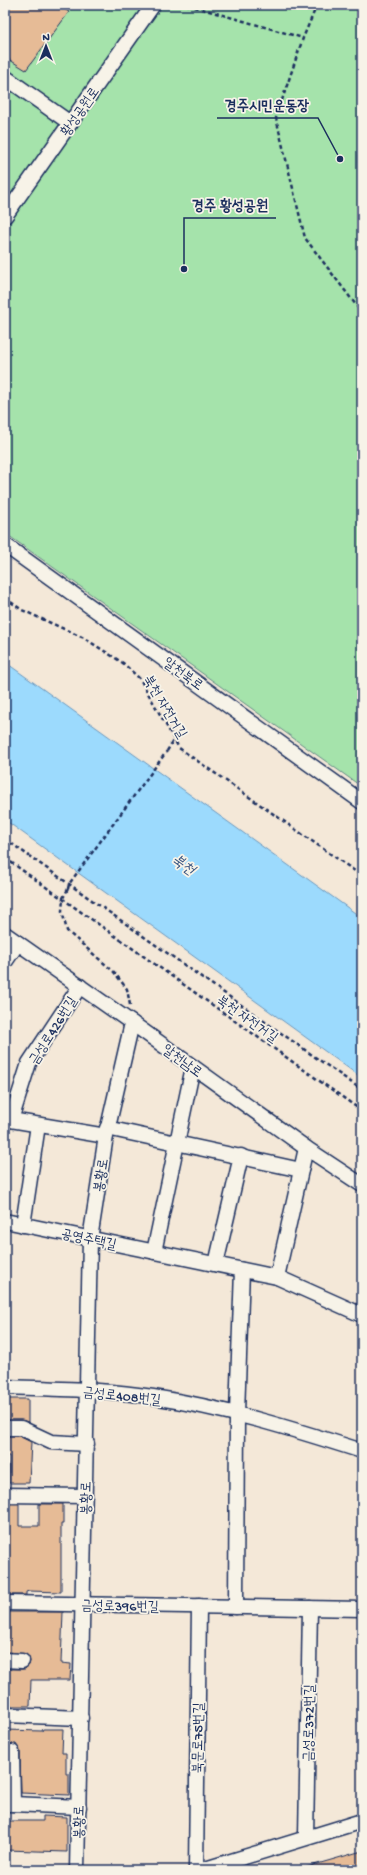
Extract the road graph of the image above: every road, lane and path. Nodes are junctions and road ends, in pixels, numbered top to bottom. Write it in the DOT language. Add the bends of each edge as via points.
graph roads {
  1 [pos="152,5"];
  2 [pos="188,5"];
  3 [pos="317,5"];
  4 [pos="303,38"];
  5 [pos="5,77"];
  6 [pos="70,123"];
  7 [pos="5,216"];
  8 [pos="362,313"];
  9 [pos="5,545"];
  10 [pos="5,598"];
  11 [pos="174,739"];
  12 [pos="362,802"];
  13 [pos="5,839"];
  14 [pos="5,858"];
  15 [pos="362,876"];
  16 [pos="69,884"];
  17 [pos="63,898"];
  18 [pos="5,934"];
  19 [pos="18,943"];
  20 [pos="5,962"];
  21 [pos="80,986"];
  22 [pos="132,1023"];
  23 [pos="193,1067"];
  24 [pos="362,1090"];
  25 [pos="362,1111"];
  26 [pos="8,1119"];
  27 [pos="38,1124"];
  28 [pos="107,1132"];
  29 [pos="177,1142"];
  30 [pos="306,1148"];
  31 [pos="241,1156"];
  32 [pos="301,1170"];
  33 [pos="362,1184"];
  34 [pos="5,1221"];
  35 [pos="23,1225"];
  36 [pos="90,1238"];
  37 [pos="154,1252"];
  38 [pos="216,1264"];
  39 [pos="242,1270"];
  40 [pos="277,1277"];
  41 [pos="362,1315"];
  42 [pos="5,1387"];
  43 [pos="88,1390"];
  44 [pos="237,1413"];
  45 [pos="5,1428"];
  46 [pos="86,1444"];
  47 [pos="362,1451"];
  48 [pos="5,1495"];
  49 [pos="86,1496"];
  50 [pos="5,1603"];
  51 [pos="83,1604"];
  52 [pos="199,1606"];
  53 [pos="236,1607"];
  54 [pos="310,1608"];
  55 [pos="362,1609"];
  56 [pos="5,1660"];
  57 [pos="22,1661"];
  58 [pos="5,1715"];
  59 [pos="81,1718"];
  60 [pos="12,1752"];
  61 [pos="9,1774"];
  62 [pos="9,1804"];
  63 [pos="79,1807"];
  64 [pos="362,1821"];
  65 [pos="306,1838"];
  66 [pos="77,1870"];
  67 [pos="196,1870"];
  68 [pos="202,1870"];
  1 -- 6 [label="street, 황성공원로"];
  2 -- 4 [label="path"];
  3 -- 4 [label="path"];
  4 -- 8 [label="path" via="276,118 305,238"];
  5 -- 6 [label="street"];
  6 -- 7 [label="street, 황성공원로"];
  9 -- 12 [label="street, 알천북로"];
  10 -- 11 [label="path, 북천 자전거길" via="22,610 84,638 123,663 140,679"];
  11 -- 15 [label="path, 북천 자전거길" via="179,748"];
  11 -- 16 [label="path, bridge"];
  13 -- 16 [label="path"];
  14 -- 17 [label="path, 북천 자전거길"];
  16 -- 17 [label="path, bridge"];
  16 -- 24 [label="path"];
  17 -- 22 [label="path" via="62,911 67,931 114,972 127,989"];
  17 -- 25 [label="path, 북천 자전거길"];
  18 -- 19 [label="street, 알천남로"];
  19 -- 20 [label="street"];
  19 -- 21 [label="street, 알천남로"];
  21 -- 22 [label="street, 알천남로"];
  21 -- 26 [label="street, 금성로426번길" via="29,1063"];
  22 -- 23 [label="street, 알천남로"];
  22 -- 28 [label="street, 봉황로"];
  23 -- 29 [label="street"];
  23 -- 30 [label="street, 알천남로"];
  26 -- 27 [label="street, 금성로426번길"];
  27 -- 28 [label="street, 금성로426번길"];
  27 -- 35 [label="street"];
  28 -- 29 [label="street"];
  28 -- 36 [label="street, 봉황로"];
  29 -- 31 [label="street"];
  29 -- 37 [label="street"];
  30 -- 32 [label="street"];
  30 -- 33 [label="street, 알천남로"];
  31 -- 32 [label="street"];
  31 -- 38 [label="street"];
  32 -- 40 [label="street"];
  34 -- 35 [label="street, 공영주택길"];
  35 -- 36 [label="street, 공영주택길"];
  36 -- 37 [label="street, 공영주택길"];
  36 -- 43 [label="street, 봉황로"];
  37 -- 38 [label="street, 공영주택길"];
  38 -- 39 [label="street, 공영주택길"];
  39 -- 40 [label="street, 공영주택길"];
  39 -- 44 [label="street"];
  40 -- 41 [label="street, 공영주택길"];
  42 -- 43 [label="street, 금성로408번길"];
  43 -- 44 [label="street, 금성로408번길" via="152,1397"];
  43 -- 46 [label="street, 봉황로"];
  44 -- 47 [label="street, 금성로408번길"];
  44 -- 53 [label="street"];
  45 -- 46 [label="street" via="21,1428 51,1442"];
  46 -- 49 [label="street, 봉황로"];
  48 -- 49 [label="street"];
  49 -- 51 [label="street, 봉황로"];
  50 -- 51 [label="street, 금성로396번길"];
  51 -- 52 [label="street, 금성로396번길"];
  51 -- 59 [label="street, 봉황로"];
  52 -- 53 [label="street, 금성로396번길"];
  52 -- 67 [label="street, 북문로75번길"];
  53 -- 54 [label="street, 금성로396번길"];
  54 -- 55 [label="street, 금성로396번길"];
  54 -- 65 [label="street, 금성로372번길"];
  56 -- 57 [label="street"];
  58 -- 59 [label="street"];
  59 -- 63 [label="street, 봉황로"];
  60 -- 61 [label="street"];
  61 -- 62 [label="street"];
  62 -- 63 [label="street"];
  63 -- 66 [label="street, 봉황로"];
  64 -- 65 [label="street"];
  65 -- 68 [label="street"];
}
